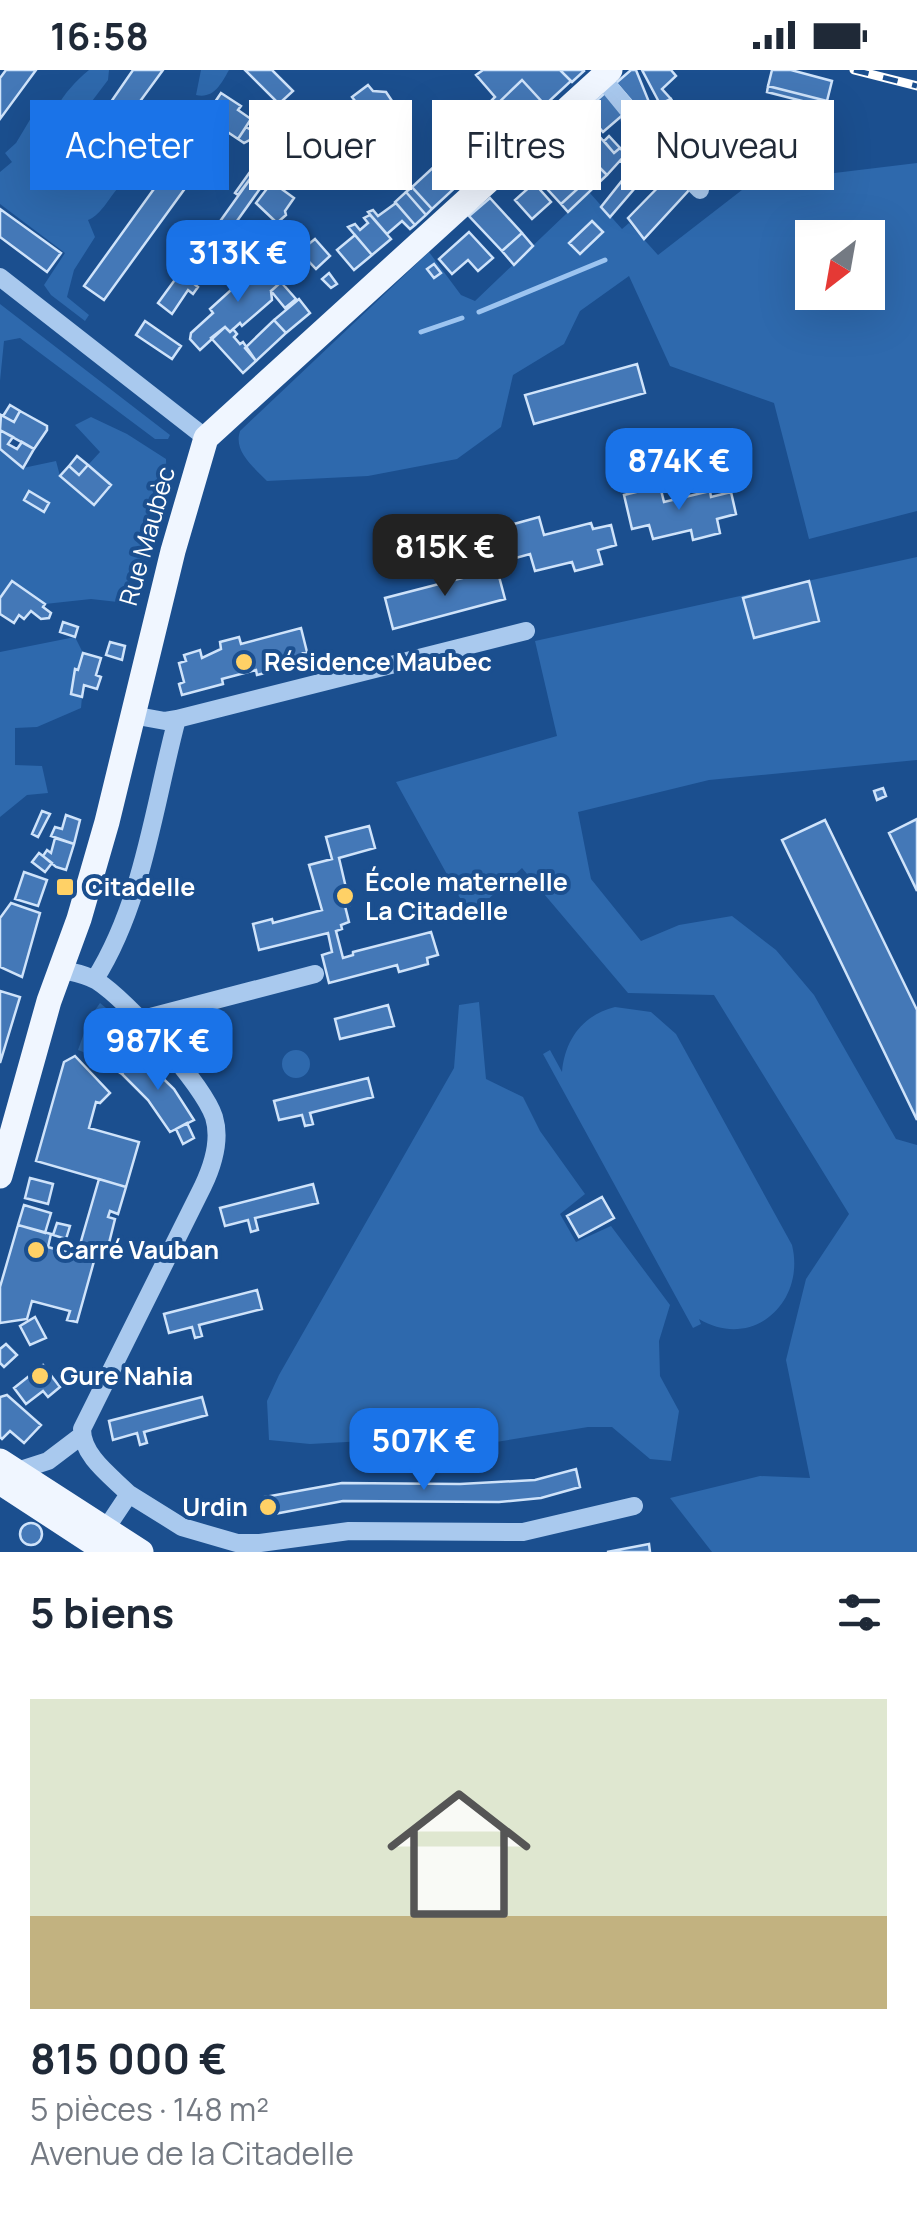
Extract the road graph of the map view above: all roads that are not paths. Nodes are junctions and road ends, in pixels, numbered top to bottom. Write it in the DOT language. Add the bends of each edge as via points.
graph roads {
  1 [pos="606,74"];
  2 [pos="623,100"];
  3 [pos="0,276"];
  4 [pos="206,438"];
  5 [pos="526,631"];
  6 [pos="132,715"];
  7 [pos="177,719"];
  8 [pos="59,969"];
  9 [pos="315,974"];
  10 [pos="95,979"];
  11 [pos="139,1020"];
  12 [pos="0,1176"];
  13 [pos="81,1436"];
  14 [pos="6,1471"];
  15 [pos="129,1494"];
  16 [pos="634,1506"];
  17 [pos="103,1541"];
  18 [pos="199,1544"];
  19 [pos="141,1552"];
  1 -- 2 [label="street"];
  1 -- 4 [label="main road"];
  3 -- 4 [label="street"];
  4 -- 6 [label="main road, Rue Maubèc"];
  5 -- 7 [label="street"];
  6 -- 7 [label="street"];
  6 -- 8 [label="main road, Rue Maubèc" via="79,919"];
  7 -- 10 [label="street" via="116,947"];
  8 -- 10 [label="street"];
  8 -- 12 [label="main road, Rue Maubèc"];
  9 -- 11 [label="street"];
  10 -- 11 [label="street"];
  11 -- 13 [label="street" via="202,1096 217,1137 212,1168"];
  13 -- 14 [label="street" via="48,1461"];
  13 -- 15 [label="street"];
  14 -- 17 [label="main road"];
  15 -- 17 [label="street"];
  15 -- 18 [label="street"];
  16 -- 18 [label="street" via="523,1532 349,1530"];
  17 -- 19 [label="main road"];
}
